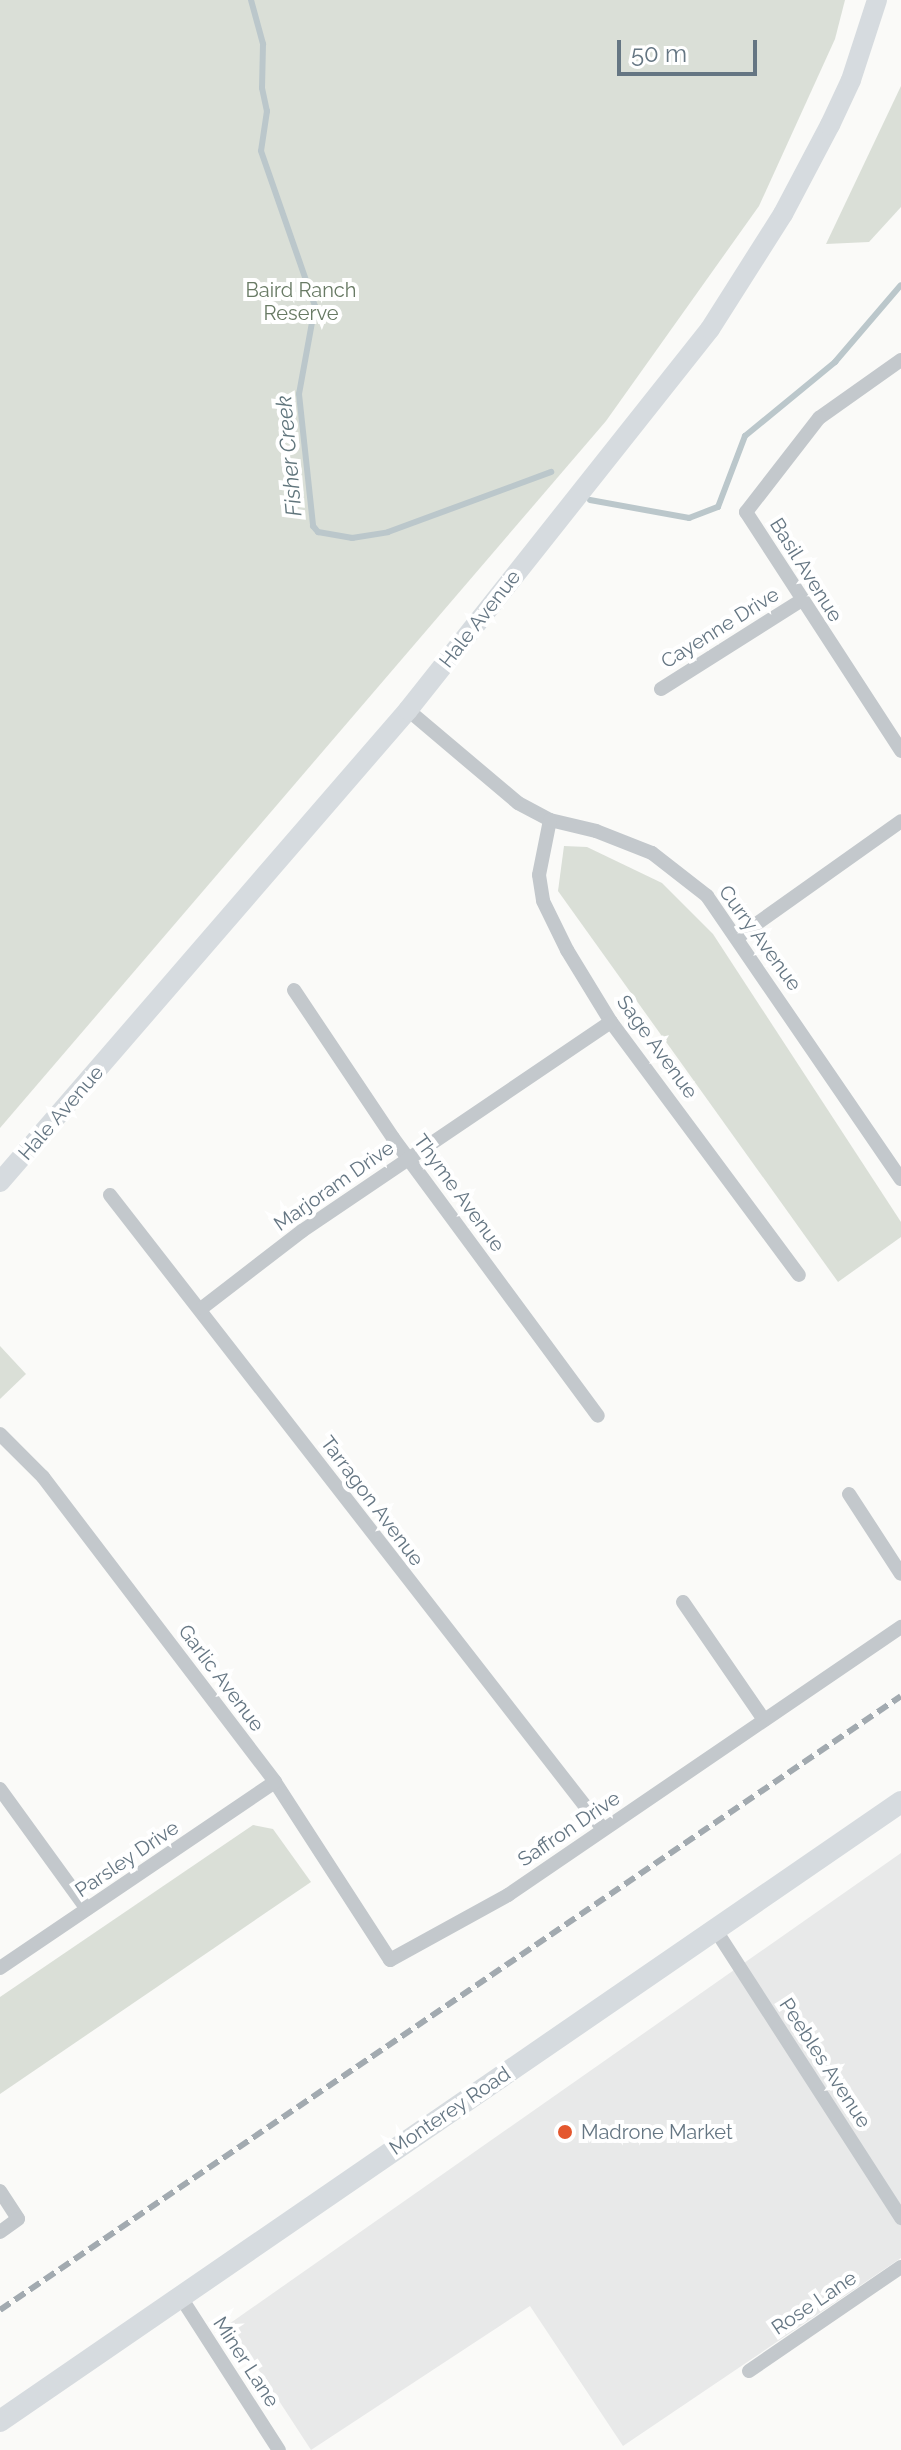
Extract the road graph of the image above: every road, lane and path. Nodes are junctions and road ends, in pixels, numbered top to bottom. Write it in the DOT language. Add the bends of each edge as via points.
graph roads {
  1 [pos="877,0"];
  2 [pos="899,366"];
  3 [pos="800,601"];
  4 [pos="661,689"];
  5 [pos="408,710"];
  6 [pos="901,751"];
  7 [pos="550,820"];
  8 [pos="901,821"];
  9 [pos="738,937"];
  10 [pos="294,990"];
  11 [pos="611,1022"];
  12 [pos="408,1158"];
  13 [pos="901,1179"];
  14 [pos="0,1182"];
  15 [pos="110,1195"];
  16 [pos="799,1275"];
  17 [pos="202,1308"];
  18 [pos="598,1416"];
  19 [pos="0,1434"];
  20 [pos="849,1494"];
  21 [pos="901,1574"];
  22 [pos="683,1602"];
  23 [pos="901,1627"];
  24 [pos="764,1720"];
  25 [pos="275,1782"];
  26 [pos="0,1789"];
  27 [pos="901,1802"];
  28 [pos="603,1829"];
  29 [pos="87,1909"];
  30 [pos="715,1929"];
  31 [pos="390,1960"];
  32 [pos="0,1968"];
  33 [pos="0,2191"];
  34 [pos="901,2218"];
  35 [pos="0,2232"];
  36 [pos="901,2267"];
  37 [pos="180,2296"];
  38 [pos="749,2371"];
  39 [pos="0,2421"];
  40 [pos="279,2450"];
  1 -- 5 [label="main road, Hale Avenue" via="830,125 783,214 710,329"];
  2 -- 3 [label="street, Basil Avenue" via="819,418 746,512"];
  3 -- 4 [label="street, Cayenne Drive"];
  3 -- 6 [label="street, Basil Avenue"];
  5 -- 7 [label="street, Curry Avenue" via="518,803"];
  5 -- 14 [label="main road, Hale Avenue"];
  7 -- 9 [label="street, Curry Avenue" via="652,853 707,896"];
  7 -- 11 [label="street, Sage Avenue" via="539,875 543,901"];
  8 -- 9 [label="street"];
  9 -- 13 [label="street, Curry Avenue"];
  10 -- 12 [label="street, Thyme Avenue"];
  11 -- 12 [label="street, Marjoram Drive"];
  11 -- 16 [label="street, Sage Avenue"];
  12 -- 17 [label="street, Marjoram Drive"];
  12 -- 18 [label="street, Thyme Avenue"];
  15 -- 17 [label="street, Tarragon Avenue"];
  17 -- 28 [label="street, Tarragon Avenue"];
  19 -- 25 [label="street, Garlic Avenue" via="43,1477"];
  20 -- 21 [label="street"];
  22 -- 24 [label="street"];
  23 -- 24 [label="street, Saffron Drive"];
  24 -- 28 [label="street, Saffron Drive"];
  25 -- 29 [label="street, Parsley Drive"];
  25 -- 31 [label="street, Garlic Avenue"];
  26 -- 29 [label="street"];
  27 -- 30 [label="main road, Monterey Road"];
  28 -- 31 [label="street, Saffron Drive" via="508,1895"];
  29 -- 32 [label="street, Parsley Drive"];
  30 -- 34 [label="street, Peebles Avenue"];
  30 -- 37 [label="main road, Monterey Road"];
  33 -- 35 [label="street" via="18,2219"];
  36 -- 38 [label="street, Rose Lane"];
  37 -- 39 [label="main road, Monterey Road"];
  37 -- 40 [label="street, Miner Lane"];
}
